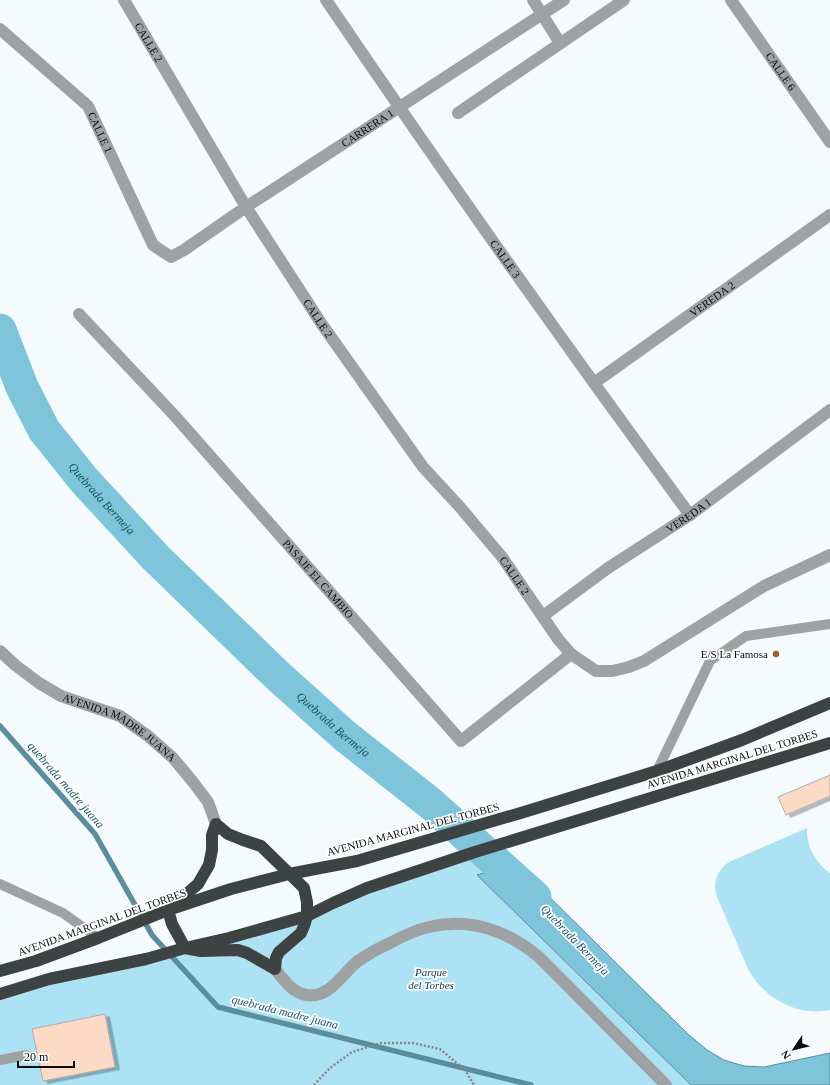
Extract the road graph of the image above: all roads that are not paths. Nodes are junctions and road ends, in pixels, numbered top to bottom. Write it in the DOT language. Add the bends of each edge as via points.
graph roads {
  1 [pos="124,0"];
  2 [pos="326,0"];
  3 [pos="533,0"];
  4 [pos="564,0"];
  5 [pos="624,0"];
  6 [pos="731,0"];
  7 [pos="542,14"];
  8 [pos="0,29"];
  9 [pos="560,43"];
  10 [pos="399,108"];
  11 [pos="458,113"];
  12 [pos="830,142"];
  13 [pos="246,207"];
  14 [pos="830,215"];
  15 [pos="171,257"];
  16 [pos="79,314"];
  17 [pos="594,383"];
  18 [pos="830,410"];
  19 [pos="690,514"];
  20 [pos="830,555"];
  21 [pos="543,616"];
  22 [pos="830,624"];
  23 [pos="0,652"];
  24 [pos="571,654"];
  25 [pos="830,703"];
  26 [pos="830,743"];
  27 [pos="657,771"];
  28 [pos="216,824"];
  29 [pos="289,874"];
  30 [pos="0,884"];
  31 [pos="168,910"];
  32 [pos="307,916"];
  33 [pos="98,938"];
  34 [pos="185,948"];
  35 [pos="275,969"];
  36 [pos="0,972"];
  37 [pos="0,994"];
  38 [pos="26,1055"];
  39 [pos="0,1060"];
  40 [pos="666,1085"];
  1 -- 13 [label="street, CALLE 2"];
  2 -- 10 [label="street, CALLE 3"];
  3 -- 7 [label="street"];
  4 -- 7 [label="street, CARRERA 1"];
  5 -- 9 [label="street"];
  6 -- 12 [label="street, CALLE 6"];
  7 -- 9 [label="street"];
  7 -- 10 [label="street, CARRERA 1"];
  8 -- 15 [label="street, CALLE 1" via="88,106 153,245"];
  9 -- 11 [label="street"];
  10 -- 13 [label="street, CARRERA 1"];
  10 -- 17 [label="street, CALLE 3"];
  13 -- 15 [label="street, CARRERA 1"];
  13 -- 21 [label="street, CALLE 2" via="321,322 423,467 502,557"];
  14 -- 17 [label="street, VEREDA 2"];
  16 -- 24 [label="street, PASAJE EL CAMBIO" via="174,414 461,741"];
  17 -- 19 [label="street, CALLE 3"];
  18 -- 19 [label="street, VEREDA 1"];
  19 -- 21 [label="street, VEREDA 1" via="608,568"];
  20 -- 24 [label="street, CALLE 2" via="764,586 644,661 629,667 596,671"];
  21 -- 24 [label="street, CALLE 2"];
  22 -- 27 [label="lane" via="746,636 710,661"];
  23 -- 28 [label="street, AVENIDA MADRE JUANA" via="61,696 120,716 148,736 173,758 193,782 208,802"];
  25 -- 27 [label="highway, AVENIDA MARGINAL DEL TORBES" via="742,740"];
  26 -- 32 [label="highway, AVENIDA MARGINAL DEL TORBES" via="475,852 367,888"];
  27 -- 29 [label="highway, AVENIDA MARGINAL DEL TORBES" via="357,861"];
  28 -- 29 [label="highway" via="228,834 261,846"];
  28 -- 31 [label="highway" via="212,835 209,865 198,884"];
  29 -- 31 [label="highway, AVENIDA MARGINAL DEL TORBES" via="231,889"];
  29 -- 32 [label="highway" via="304,888"];
  30 -- 33 [label="lane" via="63,913"];
  31 -- 33 [label="highway, AVENIDA MARGINAL DEL TORBES"];
  31 -- 34 [label="highway" via="172,924"];
  32 -- 34 [label="highway, AVENIDA MARGINAL DEL TORBES"];
  32 -- 35 [label="highway" via="301,933 279,952"];
  33 -- 36 [label="highway, AVENIDA MARGINAL DEL TORBES"];
  34 -- 35 [label="highway" via="201,951 238,950"];
  34 -- 37 [label="highway, AVENIDA MARGINAL DEL TORBES" via="146,959 49,979"];
  35 -- 40 [label="street" via="293,990 316,995 331,988 363,957 406,935 446,924 480,926 504,934 533,952"];
  38 -- 39 [label="lane"];
}
